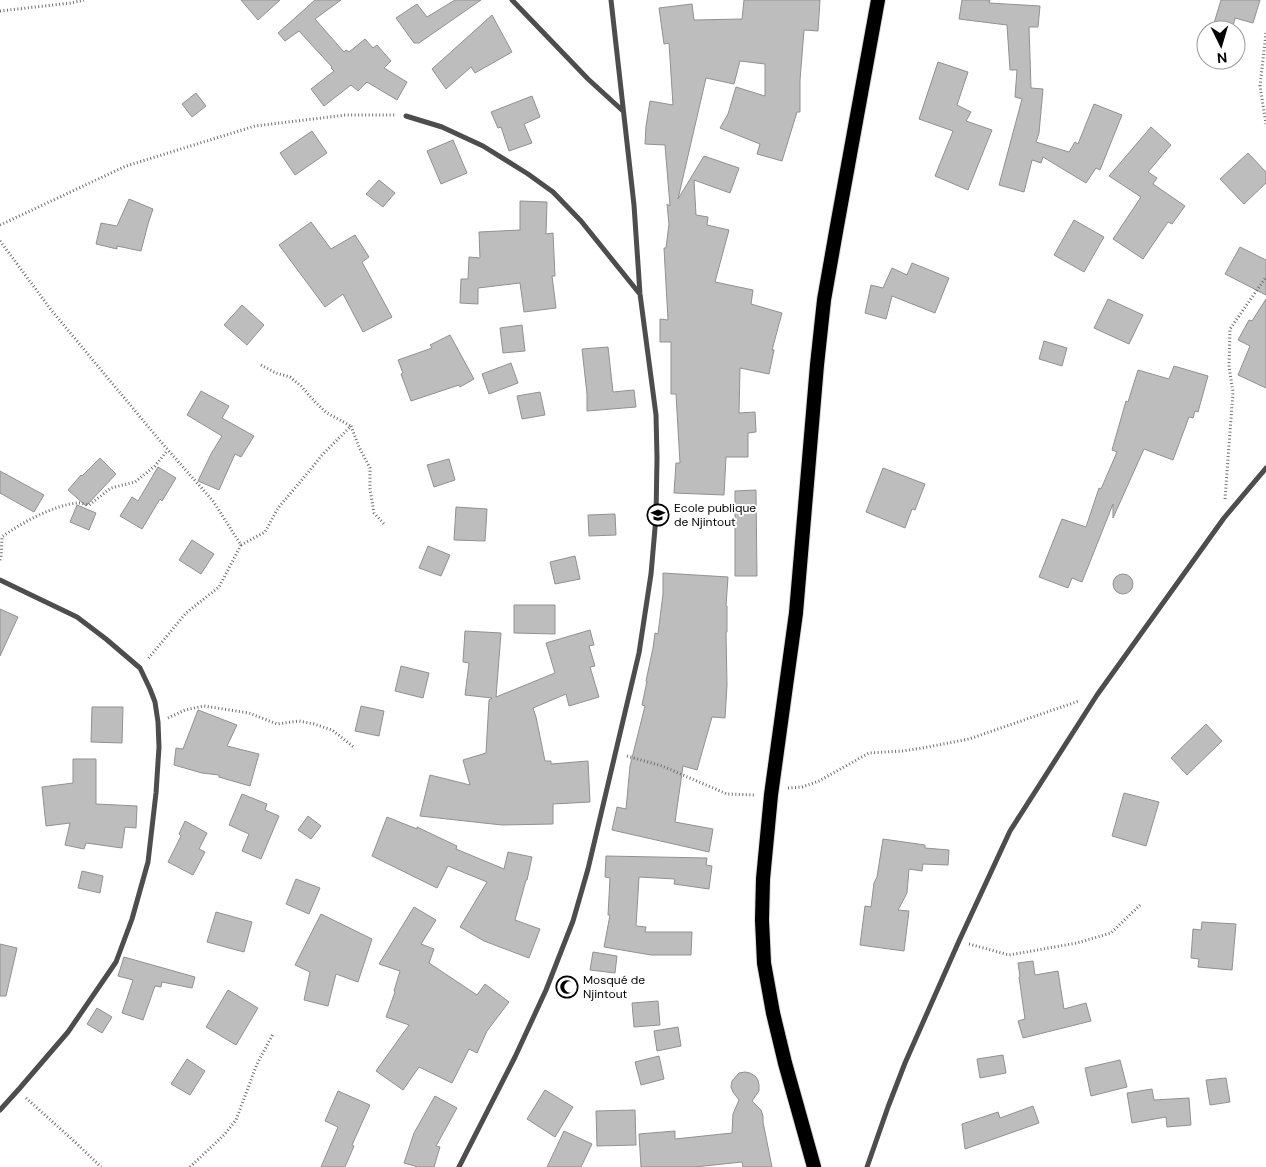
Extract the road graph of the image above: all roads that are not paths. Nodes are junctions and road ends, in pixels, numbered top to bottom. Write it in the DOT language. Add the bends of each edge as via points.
graph roads {
  1 [pos="512,0"];
  2 [pos="611,0"];
  3 [pos="878,0"];
  4 [pos="624,112"];
  5 [pos="406,116"];
  6 [pos="640,294"];
  7 [pos="1266,468"];
  8 [pos="0,580"];
  9 [pos="0,1110"];
  10 [pos="459,1167"];
  11 [pos="814,1167"];
  12 [pos="867,1167"];
  1 -- 4 [label="street"];
  2 -- 4 [label="street"];
  3 -- 11 [label="highway" via="824,300 796,613 763,879 764,963 785,1063"];
  4 -- 6 [label="street"];
  5 -- 6 [label="street" via="442,127 483,146 553,192"];
  6 -- 10 [label="street" via="656,415 656,516 639,653 588,869 569,929 523,1040"];
  7 -- 12 [label="street" via="1224,518 1097,695 1010,831 902,1072"];
  8 -- 9 [label="street" via="77,617 140,668 155,702 159,747 148,862 116,962 68,1032"];
}
